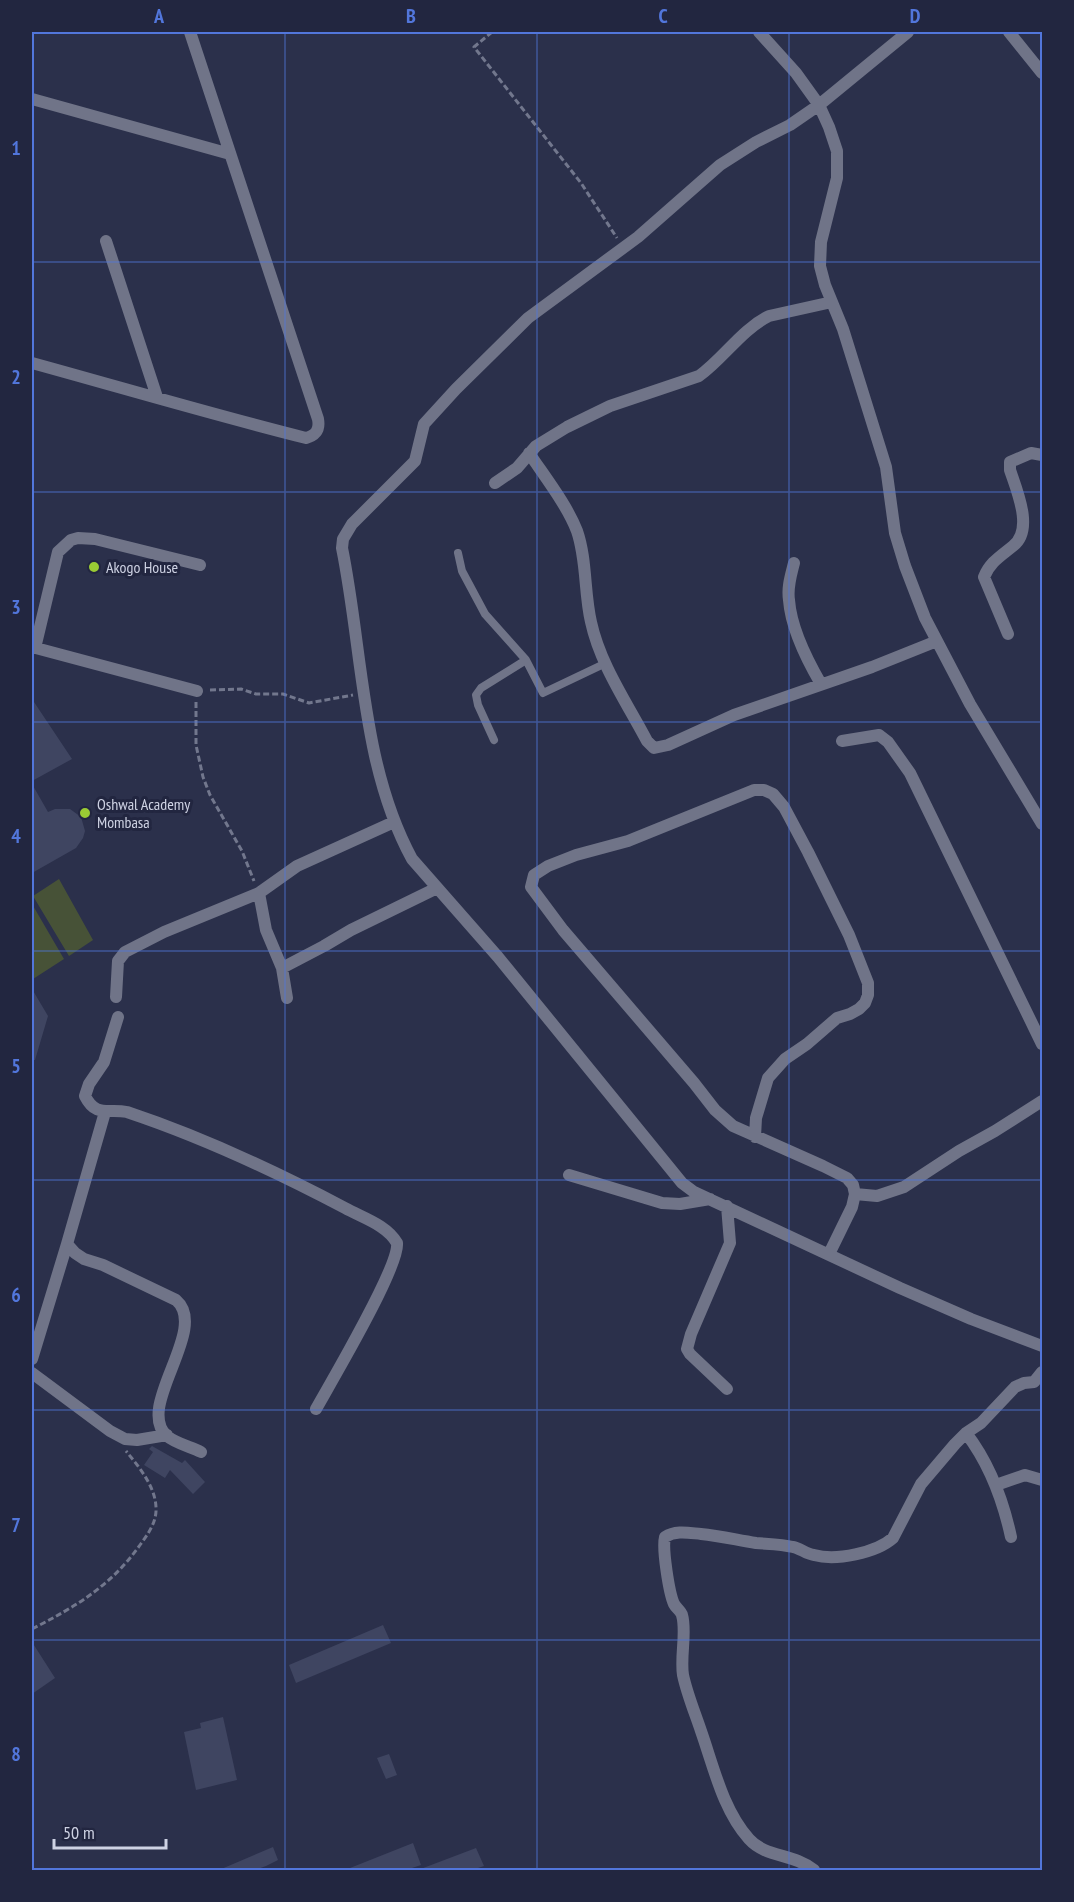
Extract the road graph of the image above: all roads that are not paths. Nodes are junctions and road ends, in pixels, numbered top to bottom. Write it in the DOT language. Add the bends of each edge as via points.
graph roads {
  1 [pos="190,32"];
  2 [pos="759,32"];
  3 [pos="908,32"];
  4 [pos="1009,32"];
  5 [pos="1042,73"];
  6 [pos="32,99"];
  7 [pos="819,105"];
  8 [pos="230,154"];
  9 [pos="106,241"];
  10 [pos="832,302"];
  11 [pos="32,363"];
  12 [pos="157,397"];
  13 [pos="530,453"];
  14 [pos="1042,455"];
  15 [pos="495,483"];
  16 [pos="458,553"];
  17 [pos="794,562"];
  18 [pos="200,565"];
  19 [pos="1008,634"];
  20 [pos="937,641"];
  21 [pos="33,647"];
  22 [pos="526,660"];
  23 [pos="606,663"];
  24 [pos="821,684"];
  25 [pos="197,691"];
  26 [pos="494,740"];
  27 [pos="842,741"];
  28 [pos="394,822"];
  29 [pos="1042,824"];
  30 [pos="436,888"];
  31 [pos="259,893"];
  32 [pos="282,968"];
  33 [pos="116,997"];
  34 [pos="287,998"];
  35 [pos="118,1017"];
  36 [pos="1042,1044"];
  37 [pos="1042,1101"];
  38 [pos="105,1112"];
  39 [pos="755,1137"];
  40 [pos="569,1175"];
  41 [pos="855,1194"];
  42 [pos="711,1199"];
  43 [pos="727,1206"];
  44 [pos="67,1244"];
  45 [pos="829,1254"];
  46 [pos="1042,1346"];
  47 [pos="32,1359"];
  48 [pos="1042,1372"];
  49 [pos="32,1373"];
  50 [pos="727,1389"];
  51 [pos="316,1409"];
  52 [pos="966,1433"];
  53 [pos="166,1436"];
  54 [pos="201,1452"];
  55 [pos="1042,1480"];
  56 [pos="996,1485"];
  57 [pos="1011,1537"];
  58 [pos="814,1870"];
  1 -- 8 [label="street"];
  2 -- 7 [label="street"];
  3 -- 7 [label="street"];
  4 -- 5 [label="street"];
  6 -- 8 [label="street"];
  7 -- 10 [label="street" via="837,152 837,178 821,242 820,266"];
  7 -- 28 [label="street" via="720,165 624,248 528,318 424,424 415,461 346,532 342,548 364,692 382,786"];
  8 -- 12 [label="street" via="319,428 306,438"];
  9 -- 12 [label="street"];
  10 -- 13 [label="street" via="761,320 699,376 610,406 551,436"];
  10 -- 20 [label="street" via="886,467 904,566"];
  11 -- 12 [label="street"];
  13 -- 15 [label="street" via="511,474"];
  13 -- 23 [label="street" via="577,532 591,622"];
  14 -- 19 [label="street" via="1031,453 1010,462 1024,525 1022,537 993,561 984,577"];
  16 -- 22 [label="lane" via="462,572 485,614"];
  17 -- 24 [label="street" via="789,601 806,659"];
  18 -- 21 [label="street" via="95,539 70,540 58,552"];
  20 -- 24 [label="street"];
  20 -- 29 [label="street"];
  21 -- 25 [label="street"];
  22 -- 23 [label="lane" via="543,693"];
  22 -- 26 [label="lane" via="480,688 476,695"];
  23 -- 24 [label="street" via="654,748 668,746 734,715"];
  27 -- 36 [label="street" via="879,735 910,773"];
  28 -- 30 [label="street" via="412,859"];
  28 -- 31 [label="street" via="297,866"];
  30 -- 32 [label="street"];
  30 -- 42 [label="street" via="498,957 682,1183"];
  31 -- 32 [label="street" via="266,930"];
  31 -- 33 [label="street" via="126,952 118,961"];
  32 -- 34 [label="street"];
  35 -- 38 [label="street" via="104,1062 85,1096 94,1108"];
  37 -- 41 [label="street" via="904,1187 878,1196"];
  38 -- 44 [label="street"];
  38 -- 51 [label="street" via="127,1112 236,1155 387,1230 395,1240 397,1253 377,1297"];
  39 -- 39 [label="street" via="733,1126 715,1110 562,930 531,887 534,875 548,866 628,841 754,790 764,790 784,807 849,935 868,983 866,1003 837,1018 785,1059 768,1078 756,1118"];
  39 -- 41 [label="street" via="847,1178"];
  40 -- 42 [label="street" via="662,1203"];
  41 -- 45 [label="street"];
  42 -- 43 [label="street"];
  43 -- 45 [label="street"];
  43 -- 50 [label="street" via="730,1243 687,1349"];
  44 -- 47 [label="street"];
  44 -- 53 [label="street" via="84,1259 182,1306 185,1328 159,1407 159,1424"];
  45 -- 46 [label="street" via="951,1310"];
  48 -- 52 [label="street" via="1034,1382 1018,1384 981,1423"];
  49 -- 53 [label="street" via="125,1439"];
  52 -- 56 [label="street"];
  52 -- 58 [label="street" via="921,1484 893,1538 863,1554 813,1556 794,1547 722,1536 675,1533 665,1537 674,1602 682,1615 687,1692 722,1794 735,1820 757,1847 790,1857"];
  53 -- 54 [label="street"];
  55 -- 56 [label="street" via="1025,1475"];
  56 -- 57 [label="street"];
}
